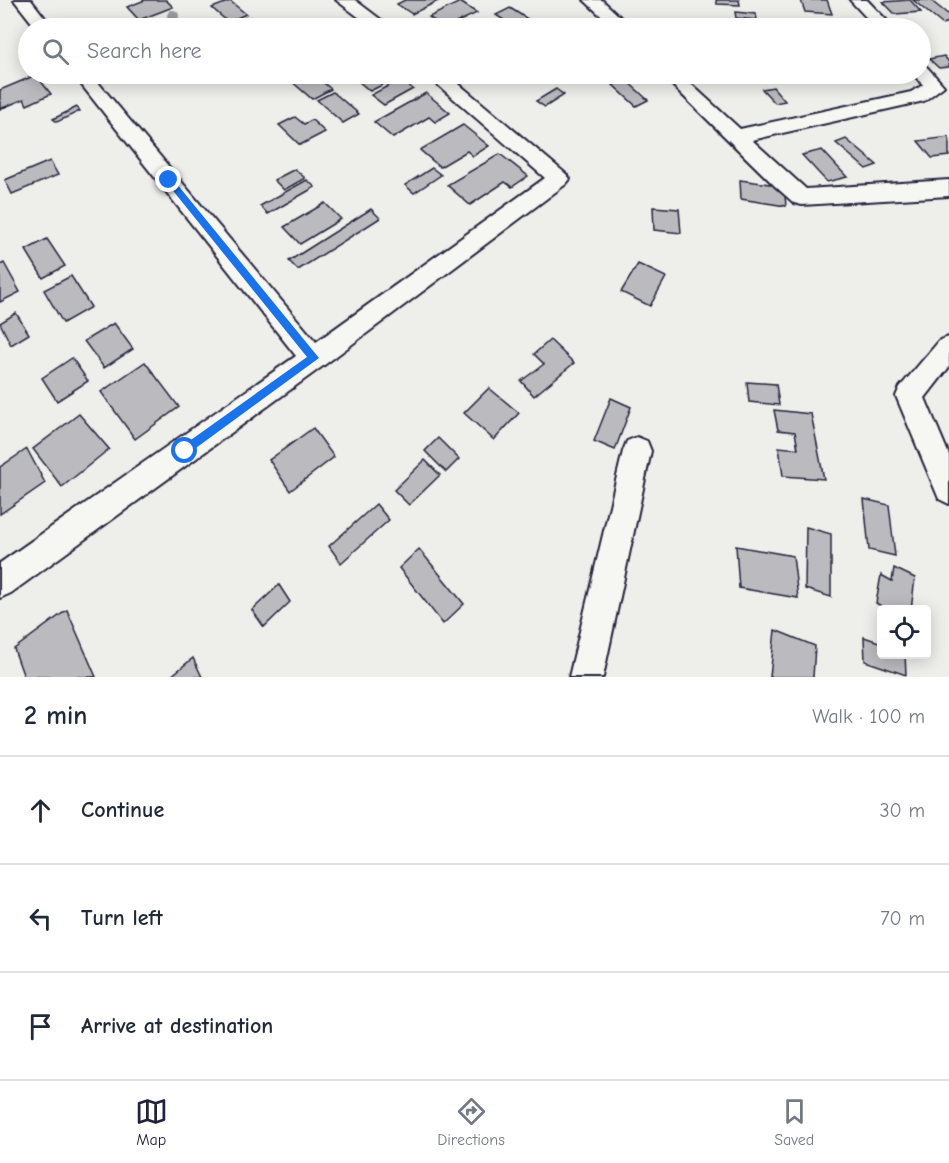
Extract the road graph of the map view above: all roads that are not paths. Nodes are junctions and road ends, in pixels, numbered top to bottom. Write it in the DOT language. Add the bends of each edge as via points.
graph roads {
  1 [pos="22,0"];
  2 [pos="344,0"];
  3 [pos="592,0"];
  4 [pos="858,0"];
  5 [pos="37,18"];
  6 [pos="369,18"];
  7 [pos="612,18"];
  8 [pos="875,18"];
  9 [pos="931,81"];
  10 [pos="90,84"];
  11 [pos="448,84"];
  12 [pos="681,84"];
  13 [pos="737,136"];
  14 [pos="949,188"];
  15 [pos="949,348"];
  16 [pos="314,358"];
  17 [pos="638,451"];
  18 [pos="949,489"];
  19 [pos="0,582"];
  20 [pos="586,677"];
  1 -- 5 [label="street"];
  2 -- 6 [label="street"];
  3 -- 7 [label="street"];
  4 -- 8 [label="street"];
  9 -- 13 [label="street" via="935,86 917,97"];
  10 -- 16 [label="street"];
  11 -- 16 [label="street" via="559,179"];
  12 -- 13 [label="street"];
  13 -- 14 [label="street" via="802,196"];
  15 -- 18 [label="street" via="910,396"];
  16 -- 19 [label="street"];
  17 -- 20 [label="street"];
}
